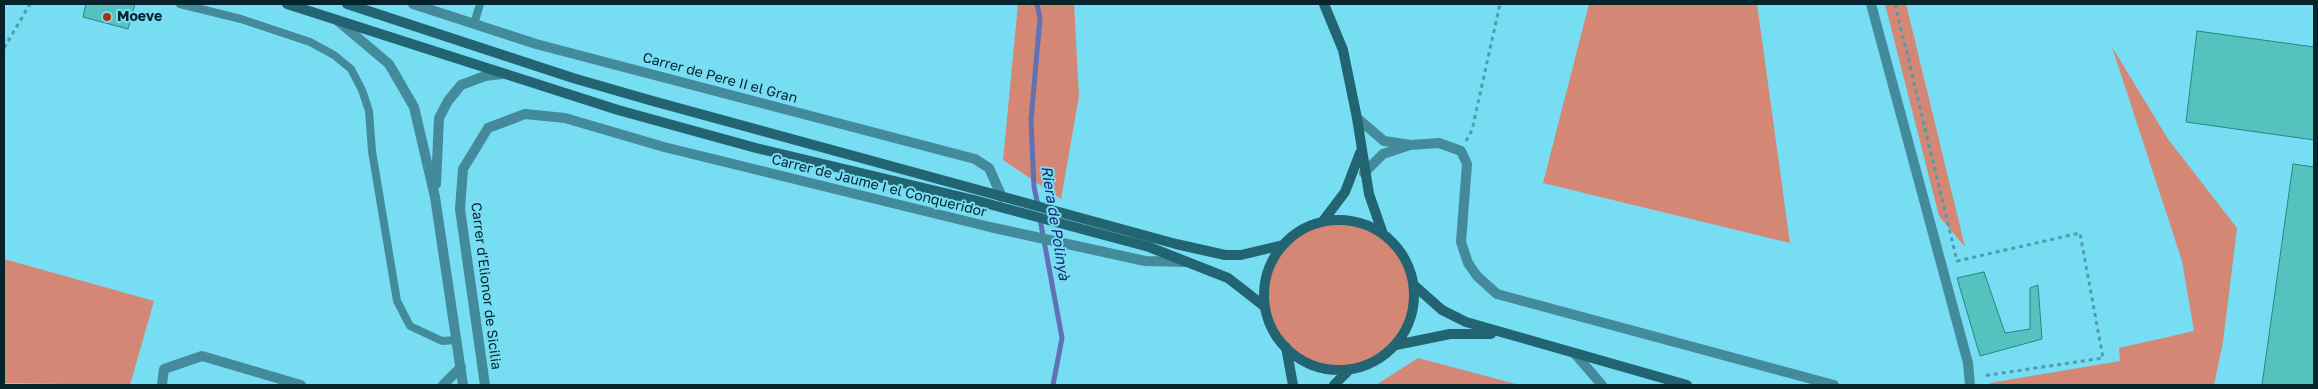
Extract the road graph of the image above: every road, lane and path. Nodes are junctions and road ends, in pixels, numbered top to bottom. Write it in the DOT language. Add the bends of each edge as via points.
graph roads {
  1 [pos="30,4"];
  2 [pos="180,4"];
  3 [pos="287,4"];
  4 [pos="347,4"];
  5 [pos="413,4"];
  6 [pos="480,4"];
  7 [pos="1324,4"];
  8 [pos="1500,4"];
  9 [pos="1871,4"];
  10 [pos="1895,4"];
  11 [pos="334,18"];
  12 [pos="474,24"];
  13 [pos="4,48"];
  14 [pos="502,74"];
  15 [pos="565,118"];
  16 [pos="1357,118"];
  17 [pos="1410,145"];
  18 [pos="1461,151"];
  19 [pos="1360,152"];
  20 [pos="1364,173"];
  21 [pos="435,197"];
  22 [pos="1002,197"];
  23 [pos="1019,206"];
  24 [pos="1056,216"];
  25 [pos="1323,221"];
  26 [pos="1382,234"];
  27 [pos="1283,244"];
  28 [pos="1189,262"];
  29 [pos="1416,286"];
  30 [pos="1264,306"];
  31 [pos="1502,334"];
  32 [pos="457,340"];
  33 [pos="1396,345"];
  34 [pos="1286,347"];
  35 [pos="1576,355"];
  36 [pos="461,367"];
  37 [pos="1968,368"];
  38 [pos="1348,371"];
  39 [pos="162,385"];
  40 [pos="301,385"];
  41 [pos="443,385"];
  42 [pos="463,385"];
  43 [pos="485,385"];
  44 [pos="1293,385"];
  45 [pos="1334,385"];
  46 [pos="1602,385"];
  47 [pos="1687,385"];
  48 [pos="1834,385"];
  49 [pos="1970,385"];
  1 -- 13 [label="path"];
  2 -- 32 [label="lane" via="241,19 310,42 351,69 369,111 372,151 397,301 410,326 442,341"];
  3 -- 11 [label="main road"];
  4 -- 22 [label="main road" via="573,78"];
  5 -- 12 [label="street, Carrer de Pere II el Gran"];
  6 -- 12 [label="lane"];
  7 -- 16 [label="main road" via="1343,50"];
  8 -- 18 [label="path" via="1472,130"];
  9 -- 37 [label="street"];
  10 -- 37 [label="path" via="1957,261 2080,233 2103,358 1984,377"];
  11 -- 14 [label="main road"];
  11 -- 21 [label="street" via="388,64 414,107"];
  12 -- 22 [label="street, Carrer de Pere II el Gran" via="536,44 975,159 989,168"];
  14 -- 21 [label="street" via="461,85 448,101 439,118"];
  14 -- 23 [label="main road" via="599,105 756,148"];
  15 -- 28 [label="street, Carrer de Jaume I el Conqueridor" via="664,147 990,227 1145,261"];
  15 -- 43 [label="street, Carrer d'Elionor de Sicilia" via="525,114 488,128 463,169 460,209"];
  16 -- 17 [label="street" via="1384,141"];
  16 -- 19 [label="main road"];
  17 -- 18 [label="street" via="1439,143"];
  17 -- 20 [label="street" via="1384,154"];
  18 -- 48 [label="street" via="1467,164 1461,242 1468,263 1477,276 1497,294"];
  19 -- 20 [label="main road"];
  19 -- 25 [label="main road" via="1345,192"];
  20 -- 26 [label="main road"];
  21 -- 32 [label="street"];
  22 -- 23 [label="main road"];
  23 -- 24 [label="main road"];
  24 -- 27 [label="main road" via="1225,255 1241,255"];
  24 -- 28 [label="main road"];
  25 -- 26 [label="main road" via="1364,225"];
  25 -- 27 [label="main road"];
  26 -- 29 [label="main road" via="1405,259"];
  27 -- 30 [label="main road" via="1268,273"];
  28 -- 30 [label="main road" via="1235,283"];
  29 -- 31 [label="main road" via="1453,317"];
  29 -- 33 [label="main road" via="1407,326"];
  30 -- 34 [label="main road" via="1271,327"];
  31 -- 33 [label="main road" via="1450,334"];
  31 -- 35 [label="main road"];
  32 -- 36 [label="street"];
  33 -- 38 [label="main road" via="1369,364"];
  34 -- 38 [label="main road" via="1312,365"];
  34 -- 44 [label="main road"];
  35 -- 46 [label="street"];
  35 -- 47 [label="main road"];
  36 -- 41 [label="street"];
  36 -- 42 [label="street"];
  37 -- 49 [label="street"];
  38 -- 45 [label="main road"];
  39 -- 40 [label="street" via="164,369 202,356"];
}
